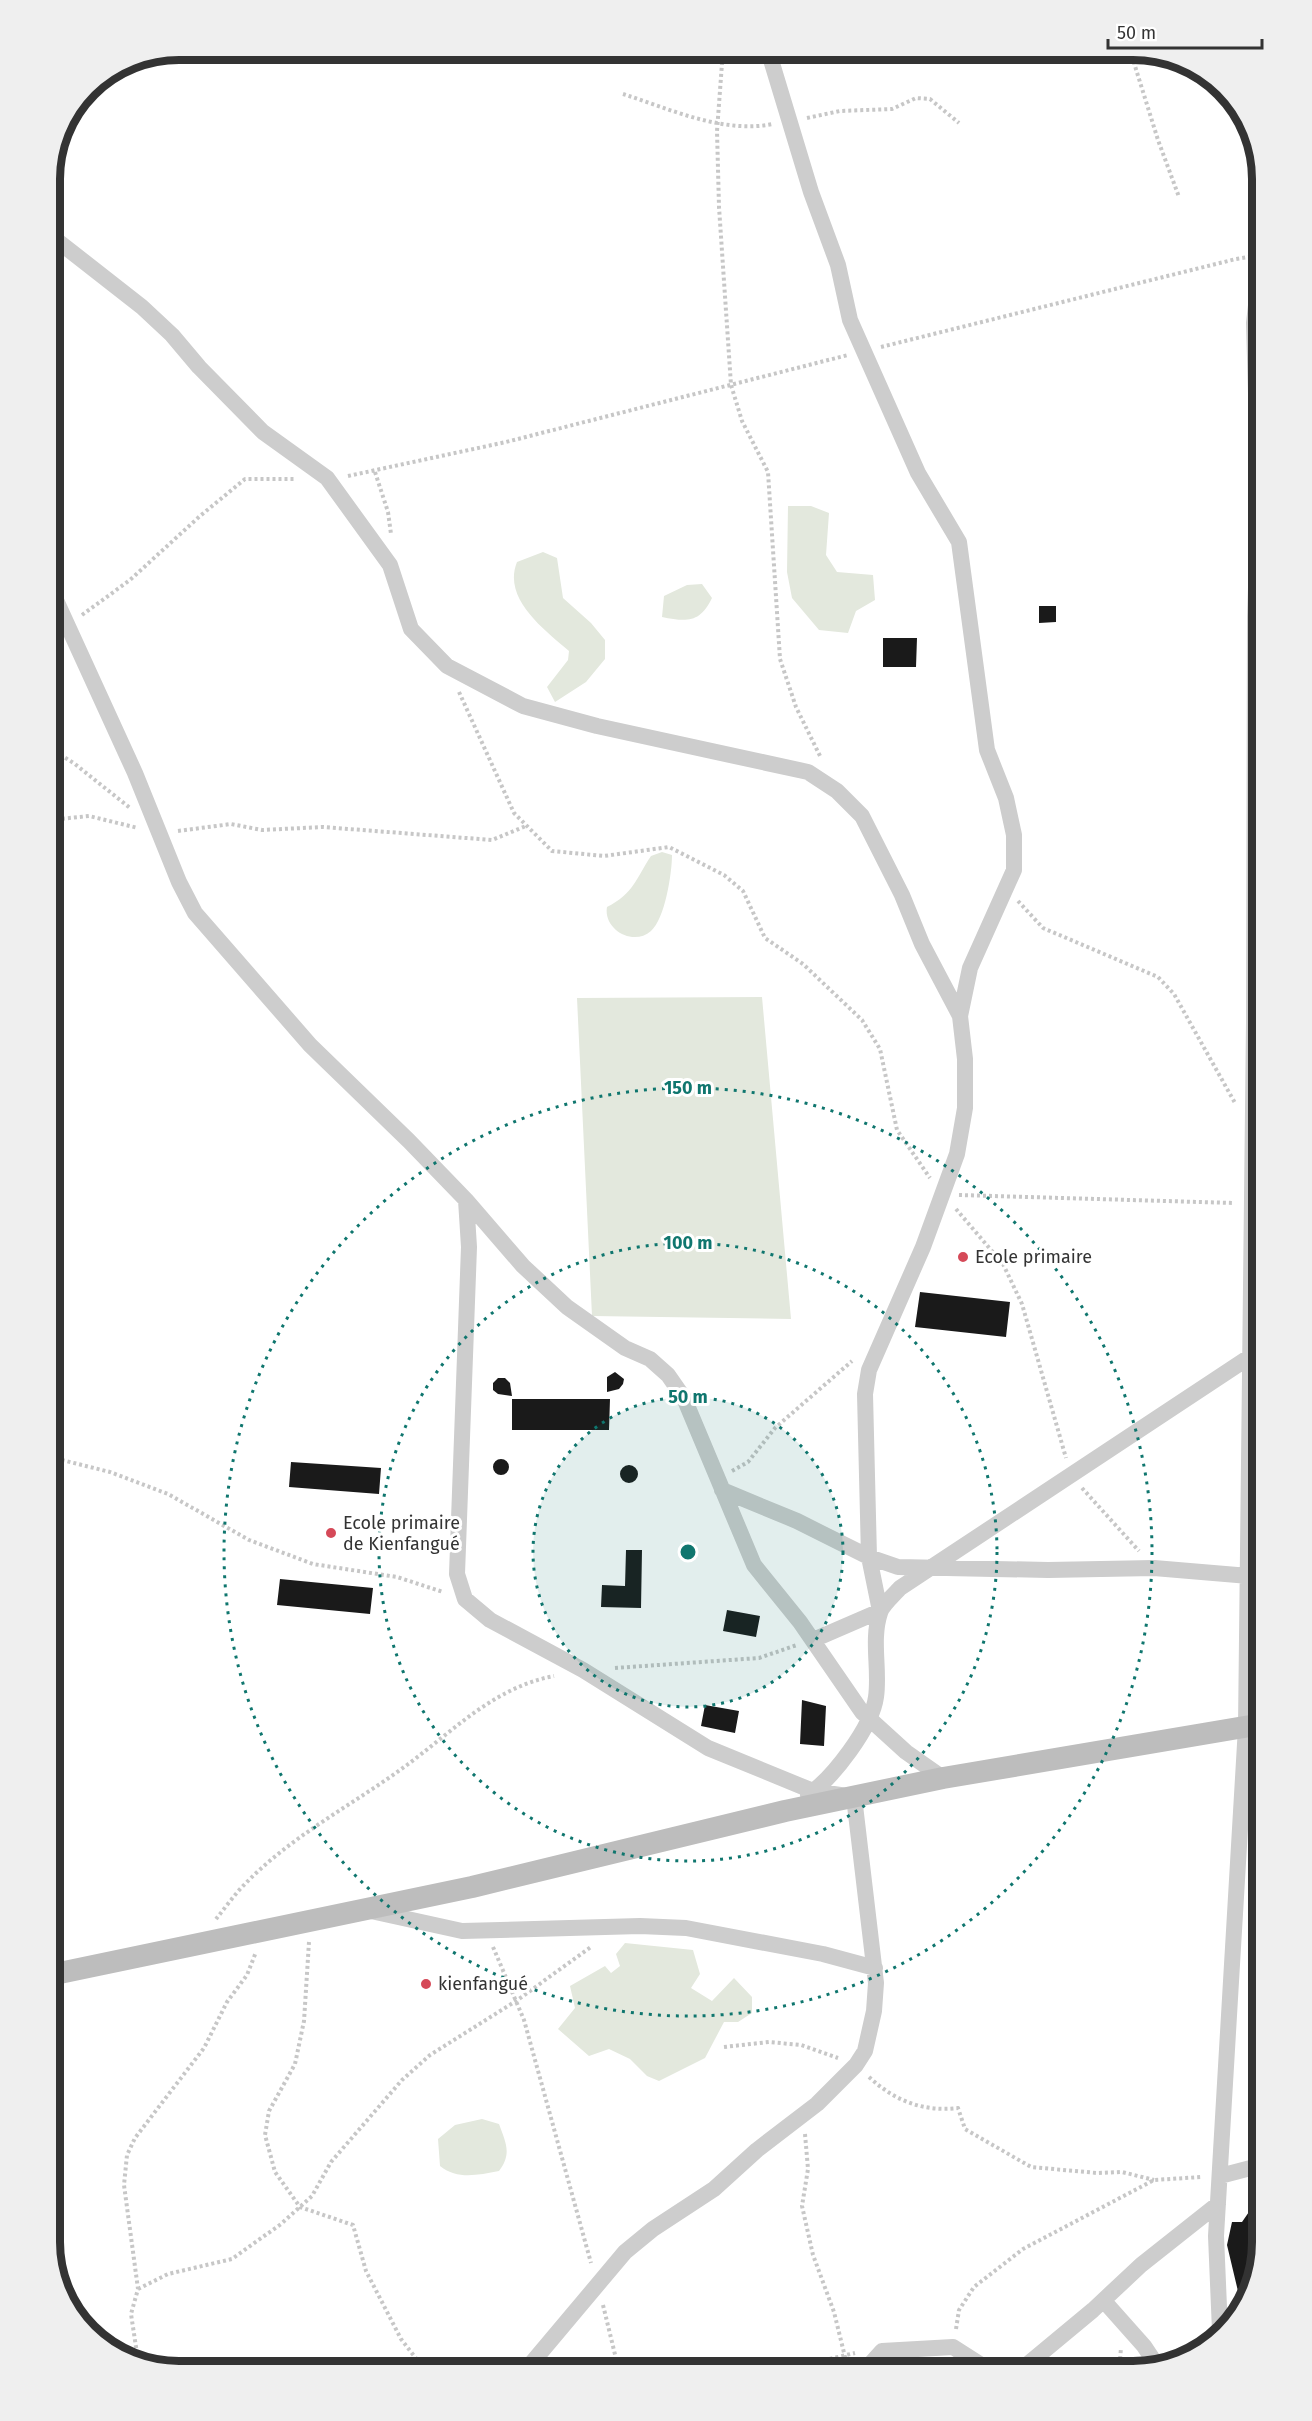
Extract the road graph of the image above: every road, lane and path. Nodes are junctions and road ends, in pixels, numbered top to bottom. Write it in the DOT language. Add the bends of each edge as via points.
graph roads {
  1 [pos="722,60"];
  2 [pos="771,60"];
  3 [pos="1133,60"];
  4 [pos="1179,197"];
  5 [pos="60,243"];
  6 [pos="1252,257"];
  7 [pos="863,351"];
  8 [pos="731,385"];
  9 [pos="375,471"];
  10 [pos="327,478"];
  11 [pos="390,565"];
  12 [pos="60,606"];
  13 [pos="69,624"];
  14 [pos="447,666"];
  15 [pos="60,754"];
  16 [pos="822,759"];
  17 [pos="135,813"];
  18 [pos="60,819"];
  19 [pos="526,826"];
  20 [pos="161,833"];
  21 [pos="1014,870"];
  22 [pos="960,1016"];
  23 [pos="1236,1106"];
  24 [pos="943,1194"];
  25 [pos="466,1200"];
  26 [pos="1252,1204"];
  27 [pos="1251,1356"];
  28 [pos="856,1358"];
  29 [pos="60,1460"];
  30 [pos="1071,1475"];
  31 [pos="721,1484"];
  32 [pos="869,1557"];
  33 [pos="931,1566"];
  34 [pos="1154,1568"];
  35 [pos="1249,1576"];
  36 [pos="465,1599"];
  37 [pos="880,1611"];
  38 [pos="813,1640"];
  39 [pos="1252,1666"];
  40 [pos="583,1670"];
  41 [pos="870,1719"];
  42 [pos="1252,1726"];
  43 [pos="1252,1752"];
  44 [pos="943,1778"];
  45 [pos="813,1791"];
  46 [pos="854,1797"];
  47 [pos="785,1811"];
  48 [pos="367,1910"];
  49 [pos="310,1922"];
  50 [pos="618,1927"];
  51 [pos="486,1931"];
  52 [pos="264,1932"];
  53 [pos="198,1945"];
  54 [pos="875,1968"];
  55 [pos="60,1973"];
  56 [pos="516,2001"];
  57 [pos="724,2047"];
  58 [pos="856,2066"];
  59 [pos="817,2104"];
  60 [pos="1252,2168"];
  61 [pos="1220,2176"];
  62 [pos="1154,2180"];
  63 [pos="1218,2204"];
  64 [pos="300,2207"];
  65 [pos="597,2284"];
  66 [pos="138,2289"];
  67 [pos="1104,2301"];
  68 [pos="1220,2322"];
  69 [pos="952,2347"];
  70 [pos="882,2351"];
  71 [pos="137,2353"];
  72 [pos="845,2354"];
  73 [pos="1153,2359"];
  74 [pos="418,2361"];
  75 [pos="533,2361"];
  76 [pos="616,2361"];
  77 [pos="817,2361"];
  78 [pos="846,2361"];
  79 [pos="873,2361"];
  80 [pos="974,2361"];
  81 [pos="1032,2361"];
  1 -- 8 [label="path" via="717,131 721,265"];
  2 -- 7 [label="street" via="838,265 850,320"];
  3 -- 4 [label="path"];
  5 -- 10 [label="street" via="142,307 263,432"];
  6 -- 7 [label="path"];
  7 -- 8 [label="path"];
  7 -- 21 [label="street" via="918,473 959,542 987,750 1006,798 1014,835"];
  8 -- 9 [label="path"];
  8 -- 16 [label="path" via="742,421 768,472 780,659 796,707"];
  9 -- 10 [label="path"];
  9 -- 11 [label="path" via="388,512"];
  10 -- 11 [label="street"];
  10 -- 13 [label="path" via="245,479 130,580"];
  11 -- 14 [label="street" via="411,629"];
  12 -- 13 [label="street"];
  13 -- 20 [label="street"];
  14 -- 19 [label="path" via="514,813"];
  14 -- 22 [label="street" via="523,706 808,772 837,791 862,816"];
  15 -- 17 [label="path"];
  18 -- 20 [label="path" via="89,816"];
  19 -- 20 [label="path" via="492,840 324,827 262,830 231,824"];
  19 -- 24 [label="path" via="552,851 604,856 669,847 724,875 743,891 765,938 803,964 862,1020 880,1049 897,1130"];
  20 -- 25 [label="street" via="195,913 310,1045"];
  21 -- 22 [label="street" via="970,968"];
  21 -- 23 [label="path" via="1018,901 1043,928 1158,977 1174,994"];
  22 -- 24 [label="street" via="965,1108 957,1154"];
  24 -- 26 [label="path"];
  24 -- 30 [label="path" via="1003,1264 1022,1304"];
  24 -- 32 [label="street" via="869,1370 865,1394"];
  25 -- 31 [label="street" via="523,1266 567,1307 625,1348 650,1359 668,1375 684,1398"];
  25 -- 36 [label="street" via="469,1247 458,1574"];
  26 -- 27 [label="street"];
  27 -- 30 [label="street"];
  27 -- 35 [label="street"];
  28 -- 31 [label="path" via="776,1428 748,1462"];
  29 -- 36 [label="path" via="110,1472 168,1494 249,1540 313,1564 397,1577"];
  30 -- 33 [label="street"];
  30 -- 34 [label="path"];
  31 -- 32 [label="street"];
  31 -- 38 [label="street" via="754,1565"];
  32 -- 33 [label="street" via="898,1567"];
  32 -- 37 [label="street"];
  33 -- 34 [label="street"];
  33 -- 37 [label="street" via="900,1588"];
  34 -- 35 [label="street"];
  35 -- 39 [label="street"];
  36 -- 40 [label="street" via="490,1620"];
  37 -- 38 [label="street"];
  37 -- 41 [label="street" via="876,1697"];
  38 -- 40 [label="path" via="759,1658"];
  38 -- 41 [label="street"];
  40 -- 45 [label="street" via="708,1748"];
  40 -- 53 [label="path" via="534,1679 484,1704 279,1854 245,1884"];
  41 -- 44 [label="street" via="906,1752"];
  41 -- 45 [label="street" via="842,1761"];
  42 -- 44 [label="main road"];
  43 -- 61 [label="street"];
  44 -- 46 [label="main road"];
  45 -- 46 [label="street"];
  45 -- 47 [label="street"];
  46 -- 47 [label="main road"];
  46 -- 54 [label="street"];
  47 -- 48 [label="main road"];
  48 -- 49 [label="main road"];
  48 -- 51 [label="street" via="462,1931"];
  49 -- 52 [label="main road"];
  49 -- 64 [label="path" via="304,2021 295,2064 269,2111 265,2135 275,2172"];
  50 -- 51 [label="street"];
  50 -- 54 [label="street" via="686,1928"];
  50 -- 56 [label="path"];
  51 -- 56 [label="path"];
  52 -- 53 [label="main road"];
  52 -- 66 [label="path" via="247,1975 226,2001 204,2048 135,2138 127,2155 124,2185"];
  53 -- 55 [label="main road"];
  54 -- 58 [label="street" via="874,2011 865,2051"];
  56 -- 64 [label="path" via="430,2055 402,2080 331,2162 312,2196"];
  56 -- 65 [label="path"];
  57 -- 58 [label="path" via="769,2042 801,2045"];
  58 -- 59 [label="street"];
  58 -- 62 [label="path" via="887,2093 913,2105 938,2110 958,2108 965,2129 1031,2168 1122,2172"];
  59 -- 65 [label="street" via="714,2189 653,2229 625,2252"];
  59 -- 72 [label="path" via="806,2131 808,2169 802,2206 813,2255"];
  60 -- 61 [label="street"];
  61 -- 62 [label="path"];
  61 -- 63 [label="street"];
  62 -- 69 [label="path" via="1023,2249 974,2287 959,2310"];
  63 -- 67 [label="street" via="1141,2265"];
  63 -- 68 [label="street"];
  64 -- 66 [label="path" via="232,2259 168,2274"];
  64 -- 74 [label="path" via="353,2225 366,2271 401,2338"];
  65 -- 75 [label="street"];
  65 -- 76 [label="path"];
  66 -- 71 [label="path" via="131,2314"];
  67 -- 73 [label="street"];
  67 -- 81 [label="street"];
  69 -- 70 [label="street"];
  69 -- 80 [label="street"];
  70 -- 72 [label="path"];
  70 -- 79 [label="street"];
  72 -- 77 [label="path"];
  72 -- 78 [label="path"];
}
